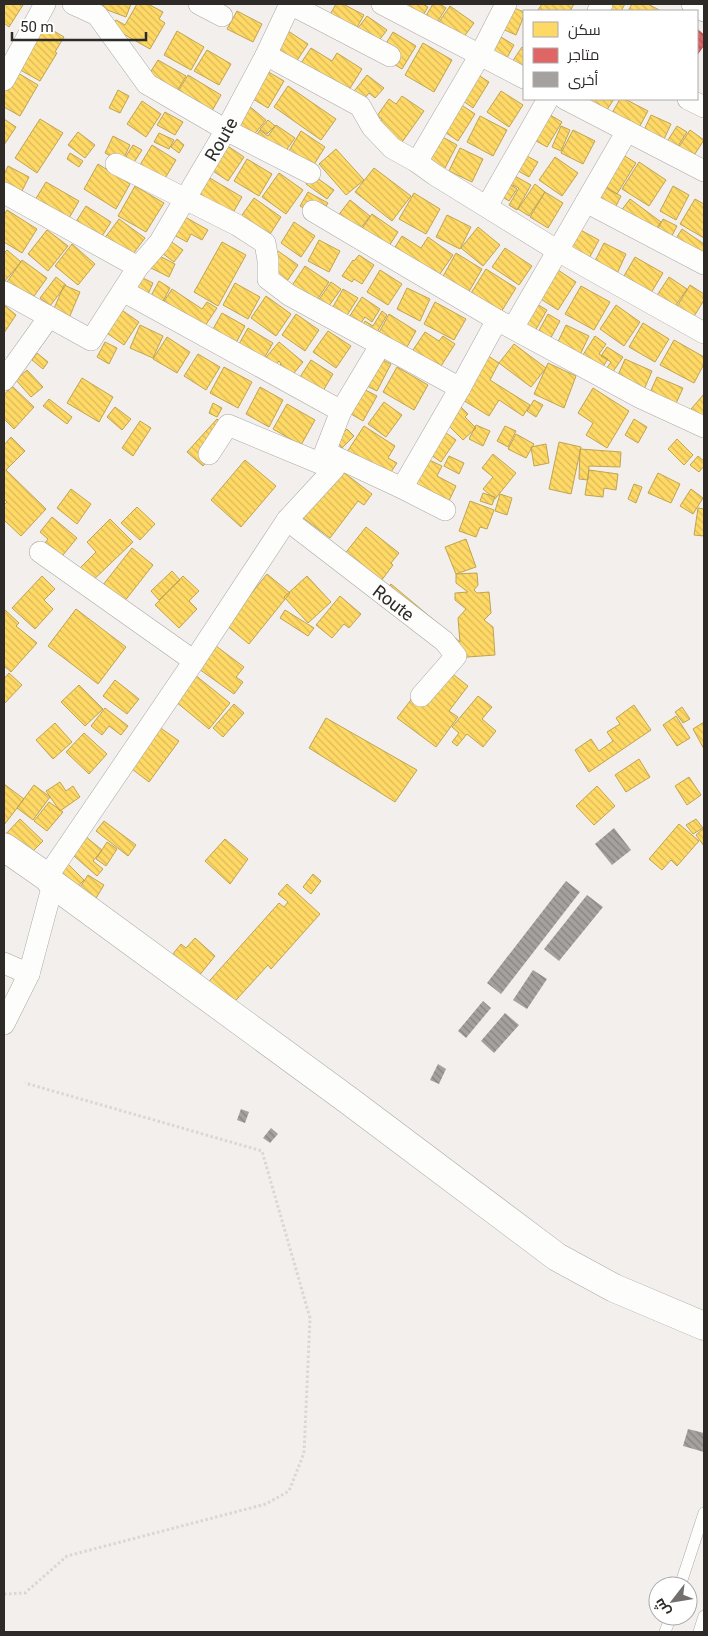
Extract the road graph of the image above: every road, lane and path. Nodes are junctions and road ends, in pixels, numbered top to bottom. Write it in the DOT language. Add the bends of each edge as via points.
graph roads {
  1 [pos="45,4"];
  2 [pos="73,4"];
  3 [pos="199,4"];
  4 [pos="290,4"];
  5 [pos="385,4"];
  6 [pos="506,4"];
  7 [pos="692,4"];
  8 [pos="704,11"];
  9 [pos="222,16"];
  10 [pos="266,55"];
  11 [pos="480,55"];
  12 [pos="390,56"];
  13 [pos="523,77"];
  14 [pos="4,80"];
  15 [pos="547,100"];
  16 [pos="567,100"];
  17 [pos="690,100"];
  18 [pos="704,107"];
  19 [pos="226,130"];
  20 [pos="626,131"];
  21 [pos="417,162"];
  22 [pos="116,164"];
  23 [pos="704,171"];
  24 [pos="310,173"];
  25 [pos="4,193"];
  26 [pos="184,199"];
  27 [pos="586,202"];
  28 [pos="487,206"];
  29 [pos="313,210"];
  30 [pos="558,251"];
  31 [pos="704,264"];
  32 [pos="138,267"];
  33 [pos="124,290"];
  34 [pos="4,292"];
  35 [pos="49,317"];
  36 [pos="505,324"];
  37 [pos="704,333"];
  38 [pos="380,346"];
  39 [pos="4,380"];
  40 [pos="460,388"];
  41 [pos="341,411"];
  42 [pos="704,428"];
  43 [pos="209,454"];
  44 [pos="402,488"];
  45 [pos="445,510"];
  46 [pos="287,520"];
  47 [pos="40,552"];
  48 [pos="194,662"];
  49 [pos="421,696"];
  50 [pos="4,847"];
  51 [pos="50,881"];
  52 [pos="4,963"];
  53 [pos="29,974"];
  54 [pos="4,1024"];
  55 [pos="26,1083"];
  56 [pos="696,1319"];
  57 [pos="704,1512"];
  58 [pos="683,1576"];
  59 [pos="4,1594"];
  60 [pos="704,1616"];
  61 [pos="699,1632"];
  1 -- 14 [label="street"];
  2 -- 19 [label="street" via="97,15 147,84"];
  3 -- 9 [label="street"];
  4 -- 10 [label="street, Route"];
  4 -- 12 [label="street"];
  5 -- 11 [label="street"];
  6 -- 11 [label="street"];
  7 -- 8 [label="street"];
  10 -- 19 [label="street, Route"];
  10 -- 21 [label="street" via="360,106 372,127 392,148"];
  11 -- 13 [label="street"];
  11 -- 21 [label="street"];
  15 -- 28 [label="street"];
  16 -- 20 [label="street"];
  17 -- 18 [label="street"];
  19 -- 24 [label="street"];
  19 -- 26 [label="street, Route"];
  20 -- 23 [label="street"];
  20 -- 27 [label="street"];
  21 -- 28 [label="street"];
  22 -- 26 [label="street"];
  25 -- 32 [label="street"];
  26 -- 32 [label="street, Route" via="159,243"];
  26 -- 38 [label="street" via="265,243 268,279 288,295"];
  27 -- 30 [label="street"];
  27 -- 31 [label="street"];
  28 -- 30 [label="street"];
  29 -- 36 [label="street"];
  30 -- 36 [label="street"];
  30 -- 37 [label="street"];
  32 -- 33 [label="street, Route"];
  33 -- 35 [label="street, Route" via="91,340"];
  33 -- 41 [label="street"];
  34 -- 35 [label="street"];
  35 -- 39 [label="street"];
  36 -- 40 [label="street"];
  36 -- 42 [label="street" via="641,398"];
  38 -- 40 [label="street"];
  38 -- 41 [label="street"];
  40 -- 44 [label="street"];
  41 -- 44 [label="street" via="325,452"];
  43 -- 46 [label="street" via="228,425 334,469"];
  44 -- 45 [label="street"];
  46 -- 48 [label="street"];
  46 -- 49 [label="street, Route" via="444,641 456,656"];
  47 -- 48 [label="street"];
  48 -- 51 [label="street"];
  50 -- 51 [label="street"];
  51 -- 53 [label="street"];
  51 -- 56 [label="street" via="557,1257 614,1288"];
  52 -- 53 [label="street"];
  53 -- 54 [label="street"];
  55 -- 59 [label="path" via="262,1152 310,1318 304,1453 288,1491 266,1504 67,1556 25,1593"];
  57 -- 58 [label="lane"];
  60 -- 61 [label="lane"];
}
